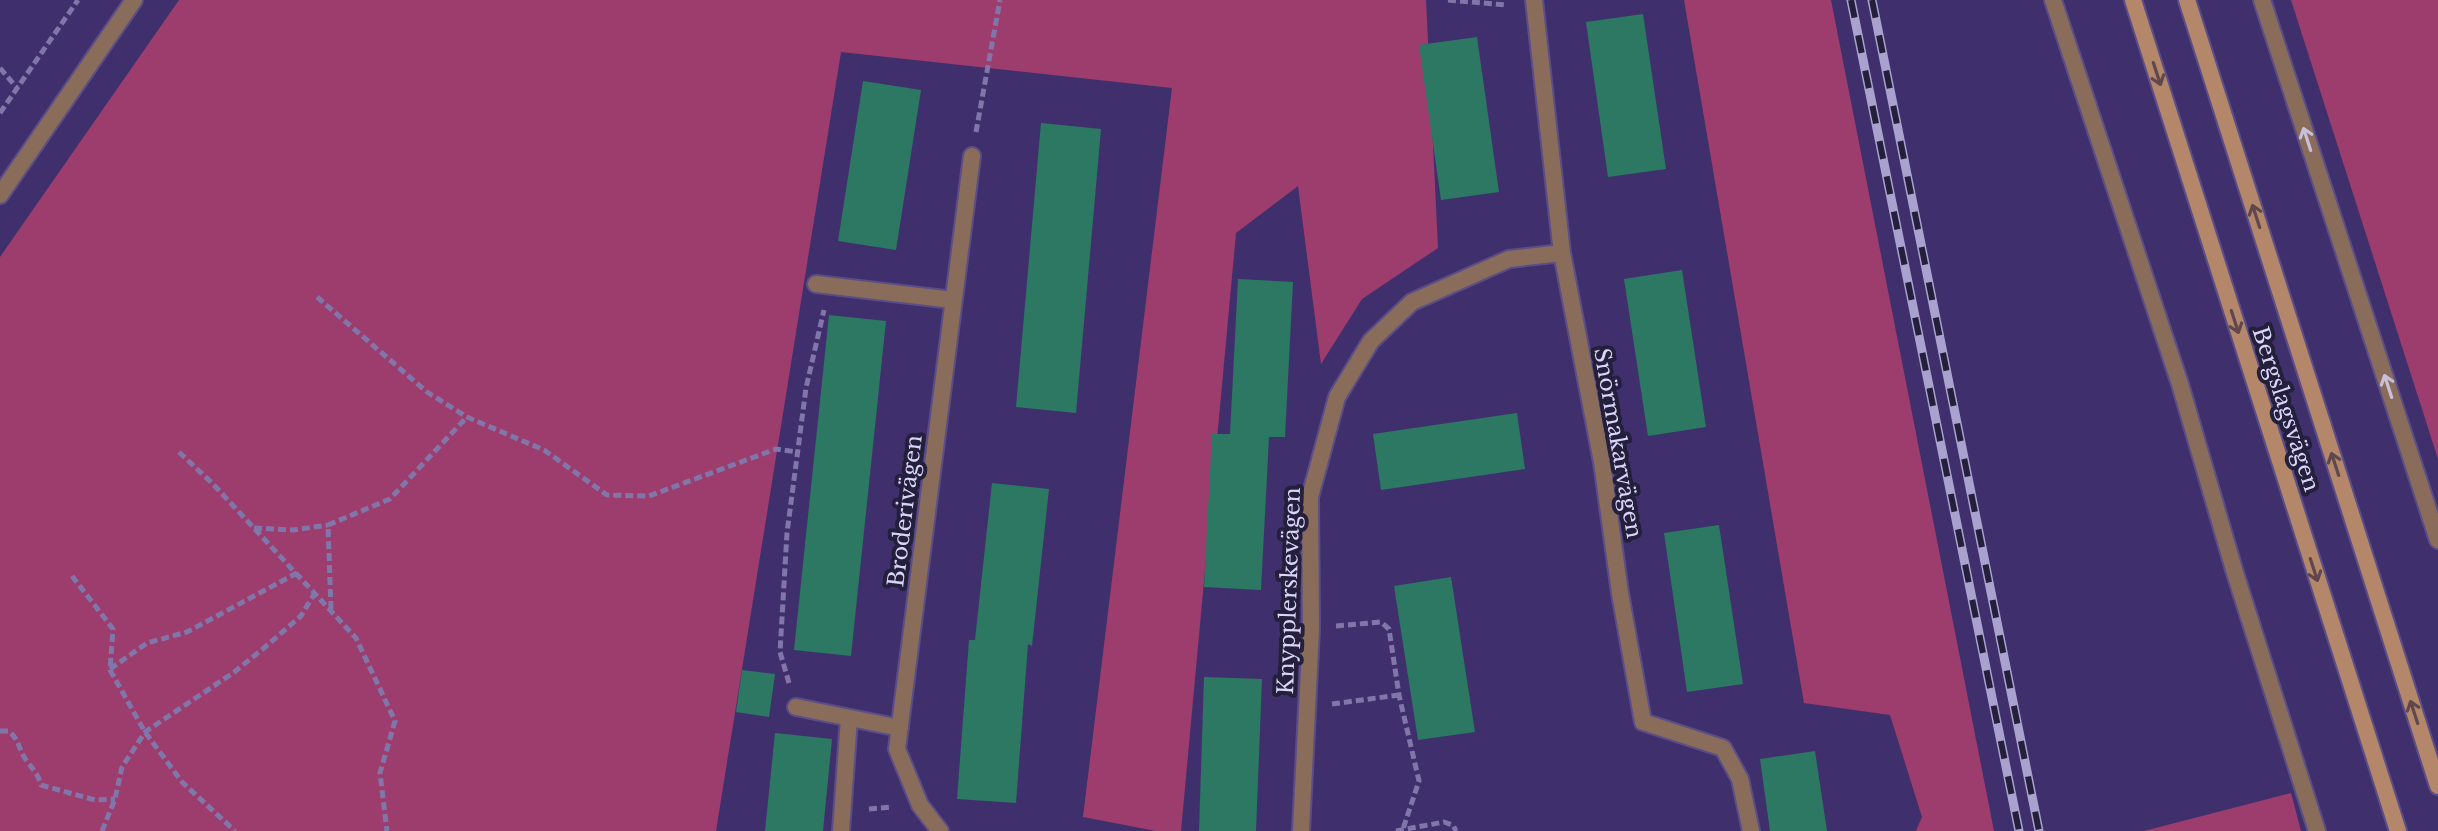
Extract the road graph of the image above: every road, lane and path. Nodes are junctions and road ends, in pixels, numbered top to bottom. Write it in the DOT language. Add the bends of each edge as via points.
graph roads {
  1 [pos="78,0"];
  2 [pos="134,0"];
  3 [pos="1000,0"];
  4 [pos="1448,0"];
  5 [pos="2053,0"];
  6 [pos="2133,0"];
  7 [pos="2187,0"];
  8 [pos="2262,0"];
  9 [pos="1535,4"];
  10 [pos="0,68"];
  11 [pos="17,88"];
  12 [pos="0,113"];
  13 [pos="972,156"];
  14 [pos="0,195"];
  15 [pos="1562,253"];
  16 [pos="823,284"];
  17 [pos="317,297"];
  18 [pos="953,300"];
  19 [pos="467,417"];
  20 [pos="179,452"];
  21 [pos="797,452"];
  22 [pos="328,525"];
  23 [pos="254,528"];
  24 [pos="2438,540"];
  25 [pos="297,573"];
  26 [pos="72,576"];
  27 [pos="315,593"];
  28 [pos="331,610"];
  29 [pos="1311,628"];
  30 [pos="110,670"];
  31 [pos="1399,695"];
  32 [pos="796,707"];
  33 [pos="1307,707"];
  34 [pos="849,718"];
  35 [pos="900,728"];
  36 [pos="0,731"];
  37 [pos="145,732"];
  38 [pos="2438,786"];
  39 [pos="115,799"];
  40 [pos="920,805"];
  41 [pos="842,810"];
  42 [pos="1403,829"];
  43 [pos="102,831"];
  44 [pos="235,831"];
  45 [pos="387,831"];
  46 [pos="841,831"];
  47 [pos="940,831"];
  48 [pos="1301,831"];
  49 [pos="1396,831"];
  50 [pos="1456,831"];
  51 [pos="1751,831"];
  52 [pos="2317,831"];
  53 [pos="2398,831"];
  1 -- 11 [label="path"];
  2 -- 14 [label="street"];
  3 -- 13 [label="path"];
  4 -- 9 [label="path"];
  5 -- 52 [label="street" via="2180,384"];
  6 -- 53 [label="main road, Bergslagsvägen, one-way"];
  38 -- 7 [label="main road, Bergslagsvägen, one-way"];
  24 -- 8 [label="street, one-way"];
  9 -- 15 [label="street, Snörmakarvägen"];
  10 -- 11 [label="path"];
  11 -- 12 [label="path"];
  13 -- 18 [label="street, Broderivägen"];
  15 -- 29 [label="street, Knypplerskevägen" via="1509,259 1412,302 1371,341 1337,397 1310,497"];
  15 -- 51 [label="street, Snörmakarvägen" via="1643,722 1723,748 1740,779"];
  16 -- 18 [label="street"];
  16 -- 21 [label="path"];
  17 -- 19 [label="path" via="427,392"];
  18 -- 35 [label="street, Broderivägen"];
  19 -- 21 [label="path" via="544,450 607,495 649,496 776,449"];
  19 -- 22 [label="path" via="390,499"];
  20 -- 23 [label="path"];
  21 -- 32 [label="path" via="780,652"];
  22 -- 23 [label="path"];
  22 -- 28 [label="path"];
  23 -- 25 [label="path"];
  25 -- 27 [label="path"];
  25 -- 30 [label="path" via="187,632 147,643"];
  26 -- 30 [label="path" via="113,629"];
  27 -- 28 [label="path"];
  27 -- 37 [label="path" via="301,616 264,648"];
  28 -- 45 [label="path" via="356,638 395,721 380,773"];
  29 -- 31 [label="path" via="1381,622 1389,629"];
  29 -- 33 [label="street, Knypplerskevägen"];
  30 -- 37 [label="path"];
  31 -- 33 [label="path"];
  31 -- 42 [label="path" via="1419,781"];
  32 -- 34 [label="street"];
  33 -- 48 [label="street, Knypplerskevägen"];
  34 -- 35 [label="street"];
  34 -- 41 [label="street"];
  35 -- 40 [label="street, Broderivägen" via="897,749"];
  36 -- 39 [label="path" via="9,731 19,741 41,785 95,800"];
  37 -- 39 [label="path" via="122,767"];
  37 -- 44 [label="path" via="182,782"];
  39 -- 43 [label="path"];
  40 -- 41 [label="path"];
  40 -- 47 [label="street, Broderivägen"];
  41 -- 46 [label="street"];
  42 -- 49 [label="path"];
  42 -- 50 [label="path" via="1444,822"];
}
